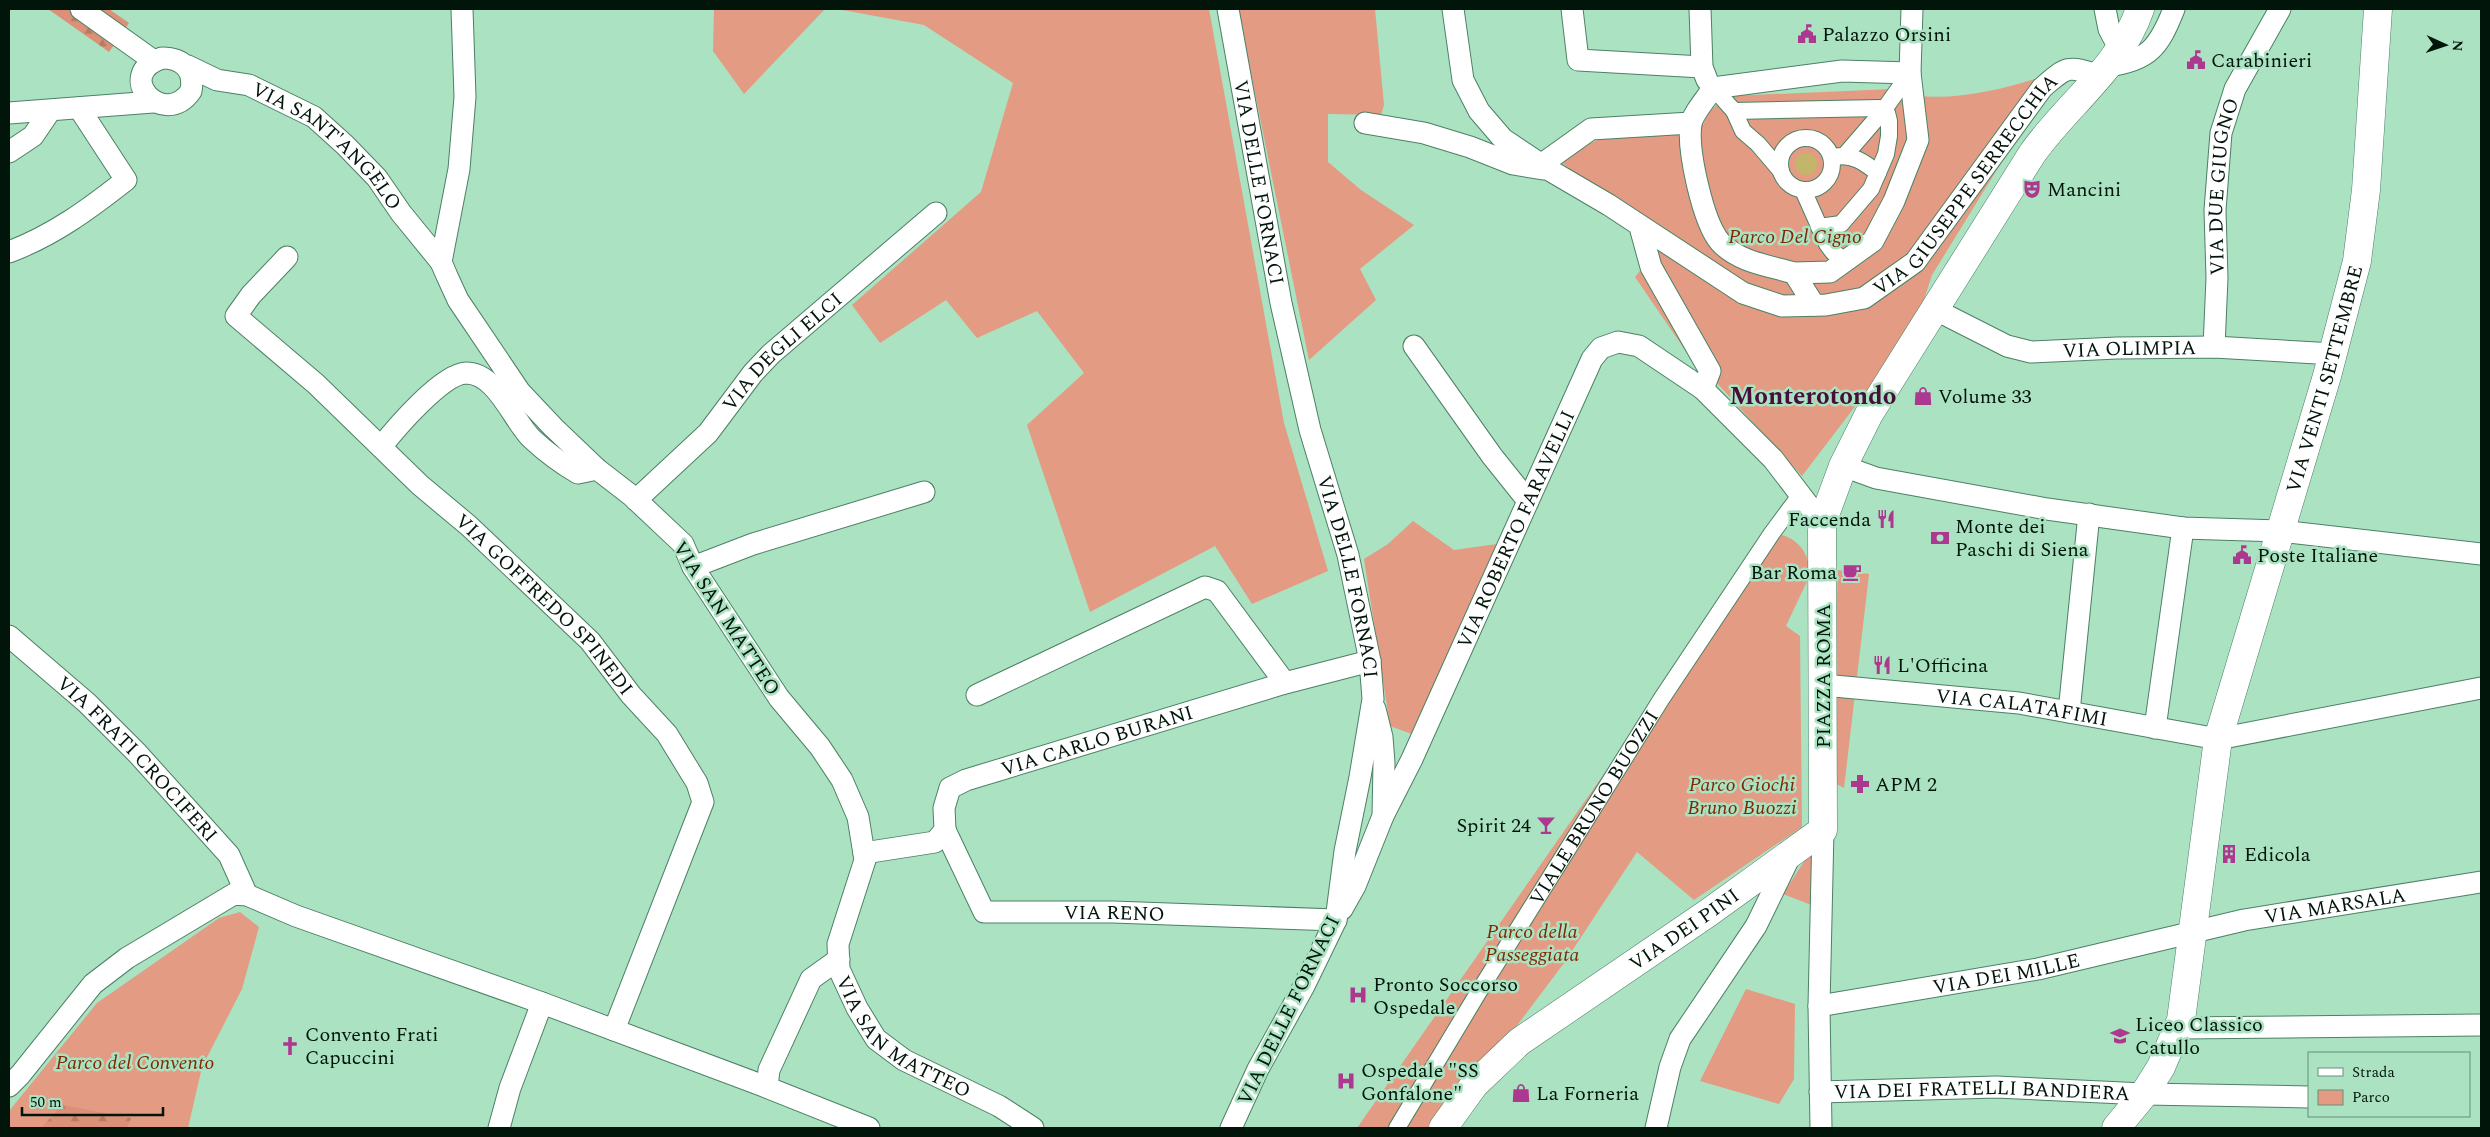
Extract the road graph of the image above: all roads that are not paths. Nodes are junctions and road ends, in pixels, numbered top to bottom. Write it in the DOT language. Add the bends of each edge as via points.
graph roads {
  1 [pos="82,9"];
  2 [pos="462,9"];
  3 [pos="1228,9"];
  4 [pos="1453,9"];
  5 [pos="1700,9"];
  6 [pos="1912,9"];
  7 [pos="2105,9"];
  8 [pos="2140,9"];
  9 [pos="2174,9"];
  10 [pos="2280,9"];
  11 [pos="2378,9"];
  12 [pos="1572,10"];
  13 [pos="2109,63"];
  14 [pos="188,66"];
  15 [pos="148,67"];
  16 [pos="1910,72"];
  17 [pos="1708,79"];
  18 [pos="249,85"];
  19 [pos="188,96"];
  20 [pos="153,102"];
  21 [pos="103,106"];
  22 [pos="79,108"];
  23 [pos="50,111"];
  24 [pos="1734,111"];
  25 [pos="1882,111"];
  26 [pos="9,113"];
  27 [pos="1365,123"];
  28 [pos="1691,123"];
  29 [pos="9,152"];
  30 [pos="1838,157"];
  31 [pos="1547,167"];
  32 [pos="1781,171"];
  33 [pos="1878,173"];
  34 [pos="1803,190"];
  35 [pos="936,213"];
  36 [pos="1640,227"];
  37 [pos="1819,227"];
  38 [pos="9,252"];
  39 [pos="287,256"];
  40 [pos="441,262"];
  41 [pos="1838,267"];
  42 [pos="1794,273"];
  43 [pos="1814,304"];
  44 [pos="1934,309"];
  45 [pos="1414,346"];
  46 [pos="2214,347"];
  47 [pos="2334,354"];
  48 [pos="1703,388"];
  49 [pos="381,447"];
  50 [pos="1843,466"];
  51 [pos="597,469"];
  52 [pos="924,492"];
  53 [pos="1801,494"];
  54 [pos="636,500"];
  55 [pos="1528,501"];
  56 [pos="2089,514"];
  57 [pos="1822,524"];
  58 [pos="2183,528"];
  59 [pos="2280,531"];
  60 [pos="2481,554"];
  61 [pos="693,567"];
  62 [pos="9,636"];
  63 [pos="1370,660"];
  64 [pos="1285,683"];
  65 [pos="1823,685"];
  66 [pos="2481,688"];
  67 [pos="977,695"];
  68 [pos="1373,699"];
  69 [pos="2069,712"];
  70 [pos="2155,728"];
  71 [pos="1382,737"];
  72 [pos="2218,739"];
  73 [pos="1415,751"];
  74 [pos="1383,816"];
  75 [pos="944,830"];
  76 [pos="1823,830"];
  77 [pos="1792,852"];
  78 [pos="864,853"];
  79 [pos="2481,882"];
  80 [pos="247,895"];
  81 [pos="1336,920"];
  82 [pos="2191,933"];
  83 [pos="839,959"];
  84 [pos="542,1003"];
  85 [pos="1819,1006"];
  86 [pos="2481,1025"];
  87 [pos="2178,1028"];
  88 [pos="614,1030"];
  89 [pos="13,1079"];
  90 [pos="764,1086"];
  91 [pos="1820,1092"];
  92 [pos="2144,1094"];
  93 [pos="2308,1097"];
  94 [pos="499,1128"];
  95 [pos="869,1128"];
  96 [pos="1033,1128"];
  97 [pos="1231,1128"];
  98 [pos="1397,1128"];
  99 [pos="1443,1128"];
  100 [pos="1656,1128"];
  101 [pos="1821,1128"];
  102 [pos="2116,1128"];
  1 -- 15 [label="street"];
  2 -- 40 [label="street" via="465,97 462,137"];
  3 -- 63 [label="street, VIA DELLE FORNACI" via="1281,303 1310,430 1348,555"];
  4 -- 31 [label="street, VIA GIUSEPPE SERRECCHIA" via="1463,80 1478,112 1502,139"];
  5 -- 17 [label="street"];
  6 -- 16 [label="street"];
  7 -- 13 [label="street" via="2109,29"];
  8 -- 13 [label="main road"];
  9 -- 13 [label="street" via="2156,42 2142,58 2130,63"];
  10 -- 46 [label="street, VIA DUE GIUGNO" via="2235,89 2221,133 2215,210"];
  11 -- 47 [label="main road, VIA VENTI SETTEMBRE" via="2360,242"];
  12 -- 17 [label="street" via="1578,60"];
  13 -- 43 [label="street, VIA GIUSEPPE SERRECCHIA" via="2074,67 2060,73 2042,88 1915,262 1864,298"];
  13 -- 44 [label="main road" via="2039,144"];
  14 -- 15 [label="street, VIA SANT'ANGELO" via="170,58"];
  14 -- 18 [label="street, VIA SANT'ANGELO" via="217,80"];
  14 -- 19 [label="street" via="193,80"];
  15 -- 20 [label="street" via="142,87 144,94"];
  15 -- 21 [label="street" via="129,90"];
  16 -- 17 [label="street" via="1842,71"];
  16 -- 25 [label="street"];
  16 -- 41 [label="street" via="1918,140 1894,201 1873,241"];
  17 -- 24 [label="street"];
  17 -- 28 [label="street"];
  18 -- 19 [label="street" via="220,86"];
  18 -- 40 [label="street, VIA SANT'ANGELO" via="314,117 345,145 377,178 400,213"];
  19 -- 20 [label="street" via="172,103"];
  20 -- 21 [label="street"];
  21 -- 22 [label="street"];
  22 -- 23 [label="street"];
  22 -- 38 [label="street" via="126,180 63,227"];
  23 -- 26 [label="street"];
  23 -- 29 [label="street" via="33,136"];
  24 -- 25 [label="street" via="1879,108"];
  24 -- 32 [label="street" via="1743,131"];
  25 -- 30 [label="street"];
  25 -- 33 [label="street" via="1889,121 1889,136"];
  27 -- 31 [label="street" via="1424,133 1513,164"];
  28 -- 31 [label="street" via="1591,129"];
  28 -- 42 [label="street" via="1703,209 1720,242 1744,259"];
  30 -- 32 [label="street" via="1820,142 1804,138 1788,146 1780,162"];
  30 -- 33 [label="street" via="1861,160"];
  30 -- 34 [label="street" via="1826,181 1819,187"];
  31 -- 36 [label="street, VIA GIUSEPPE SERRECCHIA"];
  32 -- 34 [label="street" via="1789,184"];
  33 -- 37 [label="street" via="1871,189 1848,218 1841,224"];
  34 -- 37 [label="street"];
  35 -- 54 [label="street, VIA DEGLI ELCI" via="771,354 742,386 708,433"];
  36 -- 43 [label="street, VIA GIUSEPPE SERRECCHIA" via="1743,293 1782,306"];
  36 -- 48 [label="street" via="1650,267 1710,371"];
  37 -- 41 [label="street"];
  39 -- 49 [label="street, VIA GOFFREDO SPINEDI" via="236,316 316,384"];
  40 -- 51 [label="street, VIA SAN MATTEO" via="458,300 510,378 546,420"];
  41 -- 42 [label="street"];
  42 -- 43 [label="street"];
  44 -- 46 [label="street, VIA OLIMPIA" via="2007,346 2031,352"];
  44 -- 50 [label="main road" via="1869,414"];
  45 -- 55 [label="street"];
  46 -- 47 [label="street, VIA OLIMPIA"];
  47 -- 59 [label="main road, VIA VENTI SETTEMBRE"];
  48 -- 53 [label="street, VIA ROBERTO FARAVELLI" via="1773,459"];
  48 -- 55 [label="street, VIA ROBERTO FARAVELLI" via="1639,346 1618,342 1601,348 1592,359"];
  49 -- 51 [label="street" via="404,419 448,380 468,373 488,382 531,438 565,466 578,473"];
  49 -- 88 [label="street, VIA GOFFREDO SPINEDI" via="590,641 667,734 698,783 703,802"];
  50 -- 56 [label="street" via="1876,478"];
  50 -- 57 [label="main road"];
  51 -- 54 [label="street, VIA SAN MATTEO"];
  52 -- 61 [label="street" via="753,544"];
  53 -- 57 [label="street, VIA ROBERTO FARAVELLI"];
  53 -- 98 [label="street, VIALE BRUNO BUOZZI" via="1772,532 1662,698"];
  54 -- 61 [label="street, VIA SAN MATTEO" via="683,544"];
  55 -- 73 [label="street, VIA ROBERTO FARAVELLI"];
  56 -- 58 [label="street"];
  56 -- 69 [label="street"];
  57 -- 65 [label="main road, PIAZZA ROMA"];
  58 -- 59 [label="street"];
  58 -- 70 [label="street"];
  59 -- 60 [label="street"];
  59 -- 72 [label="main road, VIA VENTI SETTEMBRE"];
  61 -- 78 [label="street, VIA SAN MATTEO" via="778,698 820,747 842,780 858,817"];
  62 -- 80 [label="street, VIA FRATI CROCIFERI" via="87,702 137,753 229,855"];
  63 -- 64 [label="street, VIA CARLO BURANI"];
  63 -- 68 [label="street, VIA DELLE FORNACI"];
  64 -- 67 [label="street" via="1217,591 1205,588"];
  64 -- 75 [label="street, VIA CARLO BURANI" via="966,780 950,788 944,808"];
  65 -- 69 [label="street, VIA CALATAFIMI" via="2005,702"];
  65 -- 76 [label="main road, PIAZZA ROMA"];
  66 -- 72 [label="street"];
  68 -- 71 [label="street"];
  68 -- 81 [label="street, VIA DELLE FORNACI" via="1345,851"];
  69 -- 70 [label="street, VIA CALATAFIMI"];
  70 -- 72 [label="street, VIA CALATAFIMI"];
  71 -- 73 [label="street" via="1398,747"];
  71 -- 74 [label="street"];
  72 -- 82 [label="main road, VIA VENTI SETTEMBRE"];
  73 -- 74 [label="street, VIA ROBERTO FARAVELLI"];
  74 -- 81 [label="street, VIA ROBERTO FARAVELLI" via="1355,886"];
  75 -- 78 [label="street" via="934,842"];
  75 -- 81 [label="street, VIA RENO" via="984,912 1113,912"];
  76 -- 77 [label="main road, VIA DEI PINI"];
  76 -- 85 [label="street"];
  77 -- 99 [label="main road, VIA DEI PINI" via="1541,1026 1491,1067 1467,1093"];
  77 -- 100 [label="street" via="1756,926 1680,1039"];
  78 -- 83 [label="street, VIA SAN MATTEO" via="865,860 838,944"];
  79 -- 82 [label="street, VIA MARSALA" via="2244,920"];
  80 -- 84 [label="street" via="296,916"];
  80 -- 89 [label="street" via="234,894 102,976 77,1000"];
  81 -- 97 [label="street, VIA DELLE FORNACI"];
  82 -- 85 [label="street, VIA DEI MILLE" via="2038,969"];
  82 -- 87 [label="main road, VIA VENTI SETTEMBRE"];
  83 -- 90 [label="street" via="811,979"];
  83 -- 96 [label="street, VIA SAN MATTEO" via="839,969 857,1008 876,1039 904,1060 999,1106"];
  84 -- 88 [label="street"];
  84 -- 94 [label="street" via="510,1088"];
  85 -- 91 [label="street"];
  86 -- 87 [label="street"];
  87 -- 92 [label="main road, VIA VENTI SETTEMBRE" via="2161,1067"];
  88 -- 90 [label="street"];
  90 -- 95 [label="street"];
  91 -- 92 [label="street, VIA DEI FRATELLI BANDIERA" via="1996,1087"];
  91 -- 101 [label="street"];
  92 -- 93 [label="street, VIA DEI FRATELLI BANDIERA"];
  92 -- 102 [label="main road, VIA VENTI SETTEMBRE"];
}
